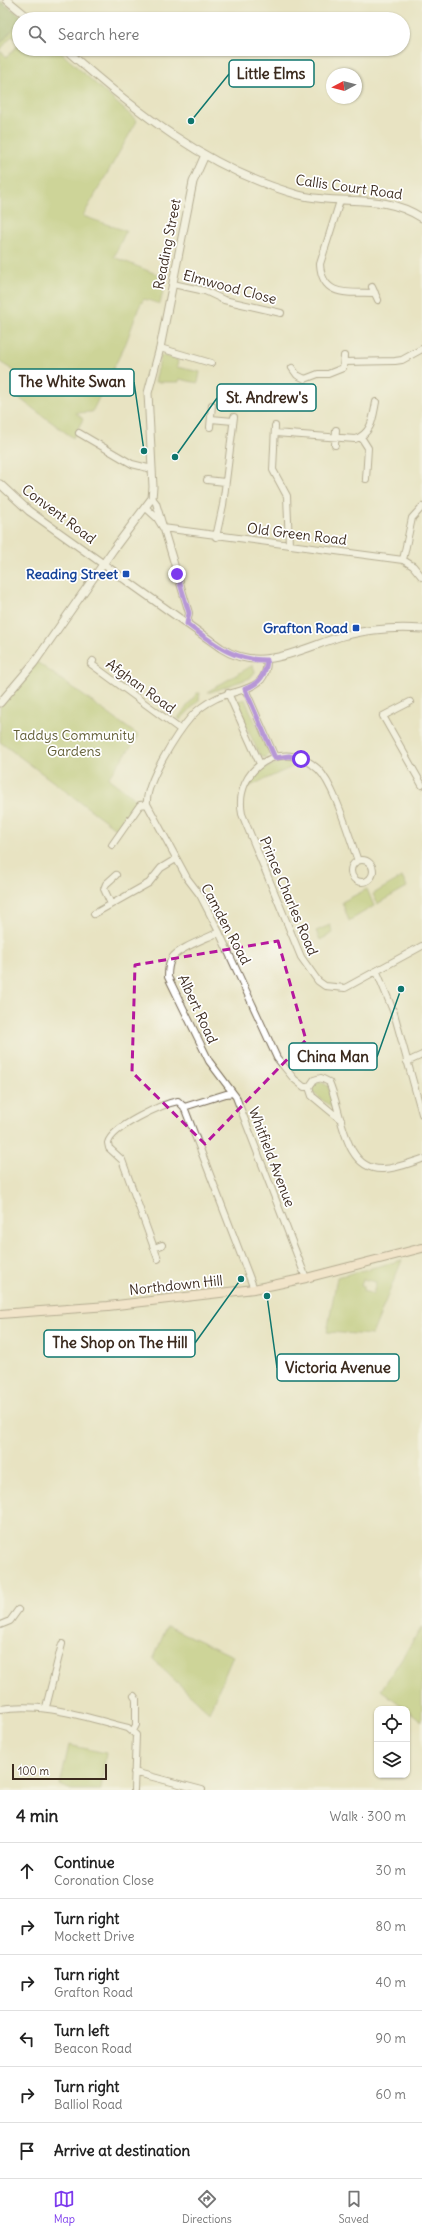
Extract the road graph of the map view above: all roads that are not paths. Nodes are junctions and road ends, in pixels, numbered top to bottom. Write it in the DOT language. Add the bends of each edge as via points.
graph roads {
  1 [pos="7,0"];
  2 [pos="22,12"];
  3 [pos="72,56"];
  4 [pos="205,155"];
  5 [pos="340,200"];
  6 [pos="422,218"];
  7 [pos="172,284"];
  8 [pos="372,287"];
  9 [pos="375,294"];
  10 [pos="378,300"];
  11 [pos="280,313"];
  12 [pos="160,348"];
  13 [pos="422,350"];
  14 [pos="211,363"];
  15 [pos="292,368"];
  16 [pos="376,402"];
  17 [pos="212,405"];
  18 [pos="375,409"];
  19 [pos="382,409"];
  20 [pos="211,419"];
  21 [pos="275,426"];
  22 [pos="210,427"];
  23 [pos="336,430"];
  24 [pos="79,432"];
  25 [pos="275,433"];
  26 [pos="362,437"];
  27 [pos="336,438"];
  28 [pos="335,445"];
  29 [pos="152,469"];
  30 [pos="375,473"];
  31 [pos="207,480"];
  32 [pos="225,482"];
  33 [pos="0,484"];
  34 [pos="152,498"];
  35 [pos="145,507"];
  36 [pos="422,507"];
  37 [pos="163,528"];
  38 [pos="216,537"];
  39 [pos="289,545"];
  40 [pos="403,560"];
  41 [pos="104,563"];
  42 [pos="422,577"];
  43 [pos="187,624"];
  44 [pos="422,629"];
  45 [pos="267,660"];
  46 [pos="93,661"];
  47 [pos="245,689"];
  48 [pos="228,693"];
  49 [pos="410,702"];
  50 [pos="0,703"];
  51 [pos="181,730"];
  52 [pos="275,758"];
  53 [pos="260,764"];
  54 [pos="422,784"];
  55 [pos="147,804"];
  56 [pos="112,845"];
  57 [pos="176,859"];
  58 [pos="358,861"];
  59 [pos="116,875"];
  60 [pos="111,904"];
  61 [pos="94,914"];
  62 [pos="219,932"];
  63 [pos="422,946"];
  64 [pos="377,972"];
  65 [pos="422,1055"];
  66 [pos="407,1062"];
  67 [pos="309,1087"];
  68 [pos="233,1093"];
  69 [pos="184,1107"];
  70 [pos="422,1114"];
  71 [pos="341,1120"];
  72 [pos="422,1159"];
  73 [pos="162,1244"];
  74 [pos="154,1248"];
  75 [pos="422,1248"];
  76 [pos="158,1259"];
  77 [pos="306,1278"];
  78 [pos="254,1289"];
  79 [pos="0,1314"];
  80 [pos="18,1610"];
  81 [pos="0,1625"];
  82 [pos="63,1644"];
  83 [pos="134,1696"];
  84 [pos="46,1707"];
  85 [pos="0,1709"];
  86 [pos="133,1731"];
  87 [pos="134,1772"];
  88 [pos="134,1790"];
  89 [pos="202,1790"];
  1 -- 2 [label="street"];
  3 -- 4 [label="street, Callis Court Road" via="136,110"];
  4 -- 5 [label="street, Callis Court Road" via="242,175 268,185 300,195"];
  4 -- 7 [label="street, Reading Street" via="193,182"];
  5 -- 6 [label="street, Callis Court Road" via="358,199 390,203 408,208"];
  5 -- 9 [label="street" via="320,264 320,274 324,283 336,291"];
  7 -- 11 [label="street, Elmwood Close" via="204,290 224,300"];
  7 -- 12 [label="street, Reading Street"];
  8 -- 9 [label="street"];
  9 -- 10 [label="street"];
  12 -- 14 [label="street"];
  12 -- 29 [label="street, Reading Street" via="148,393"];
  13 -- 15 [label="street" via="395,362 344,362 328,374 318,374 305,379 297,375"];
  16 -- 18 [label="street"];
  17 -- 20 [label="street"];
  18 -- 19 [label="street"];
  18 -- 26 [label="street" via="371,425"];
  20 -- 22 [label="street"];
  20 -- 32 [label="street" via="234,419"];
  21 -- 25 [label="street"];
  23 -- 27 [label="street"];
  24 -- 29 [label="street" via="132,464"];
  25 -- 27 [label="street"];
  25 -- 39 [label="street" via="273,470 287,496"];
  26 -- 27 [label="street"];
  26 -- 30 [label="street" via="368,448 367,475"];
  27 -- 28 [label="street"];
  29 -- 34 [label="street, Reading Street"];
  31 -- 32 [label="street"];
  32 -- 38 [label="street"];
  33 -- 41 [label="street, Convent Road" via="29,511"];
  34 -- 35 [label="street"];
  34 -- 37 [label="street" via="156,503"];
  35 -- 37 [label="street"];
  35 -- 41 [label="street"];
  36 -- 40 [label="street" via="412,518"];
  37 -- 38 [label="street, Old Green Road"];
  37 -- 43 [label="street" via="189,613"];
  38 -- 39 [label="street, Old Green Road"];
  39 -- 40 [label="street, Old Green Road"];
  40 -- 42 [label="street" via="413,566"];
  41 -- 43 [label="street, Convent Road"];
  41 -- 50 [label="street" via="34,663"];
  43 -- 45 [label="street, Convent Road" via="230,654 247,659"];
  44 -- 45 [label="street, Convent Road" via="392,628 361,632"];
  45 -- 47 [label="street" via="267,668 261,680"];
  46 -- 51 [label="street, Afghan Road" via="91,664"];
  47 -- 48 [label="street"];
  47 -- 52 [label="street"];
  48 -- 51 [label="street" via="204,705"];
  48 -- 53 [label="street"];
  49 -- 54 [label="street" via="382,716"];
  51 -- 55 [label="street" via="152,779"];
  52 -- 53 [label="street, Prince Charles Road"];
  52 -- 58 [label="street, Prince Charles Road" via="289,756 301,759 321,774"];
  53 -- 64 [label="street, Prince Charles Road" via="251,773 242,789 242,814 301,958 318,981 325,986 336,988 353,985"];
  55 -- 56 [label="street" via="140,805"];
  55 -- 57 [label="street, Camden Road"];
  57 -- 60 [label="street" via="161,868 148,883"];
  57 -- 62 [label="street, Camden Road" via="200,895"];
  59 -- 60 [label="street" via="104,889"];
  60 -- 61 [label="street"];
  62 -- 67 [label="street, Camden Road" via="277,1058 294,1079 304,1087"];
  62 -- 68 [label="street, Albert Road" via="172,957 168,977 209,1061"];
  63 -- 64 [label="street, Prince Charles Road"];
  64 -- 66 [label="street" via="394,1013"];
  65 -- 66 [label="street"];
  66 -- 70 [label="street"];
  67 -- 71 [label="street" via="312,1096"];
  67 -- 71 [label="street" via="311,1082 321,1078 329,1082"];
  68 -- 69 [label="street"];
  68 -- 77 [label="street, Whitfield Avenue"];
  69 -- 74 [label="street" via="178,1101 151,1111 114,1133 108,1143 109,1148 122,1160"];
  69 -- 78 [label="street"];
  71 -- 72 [label="street" via="351,1150 362,1164 386,1169"];
  73 -- 74 [label="street"];
  74 -- 76 [label="street"];
  75 -- 77 [label="main road, Northdown Hill"];
  77 -- 78 [label="main road, Northdown Hill"];
  78 -- 79 [label="main road, Northdown Hill" via="108,1306"];
  80 -- 81 [label="street" via="10,1621"];
  82 -- 84 [label="street"];
  83 -- 86 [label="street" via="136,1725"];
  84 -- 85 [label="street" via="19,1706"];
  84 -- 86 [label="street"];
  86 -- 87 [label="street" via="136,1735"];
  87 -- 88 [label="street"];
  87 -- 89 [label="street"];
}
